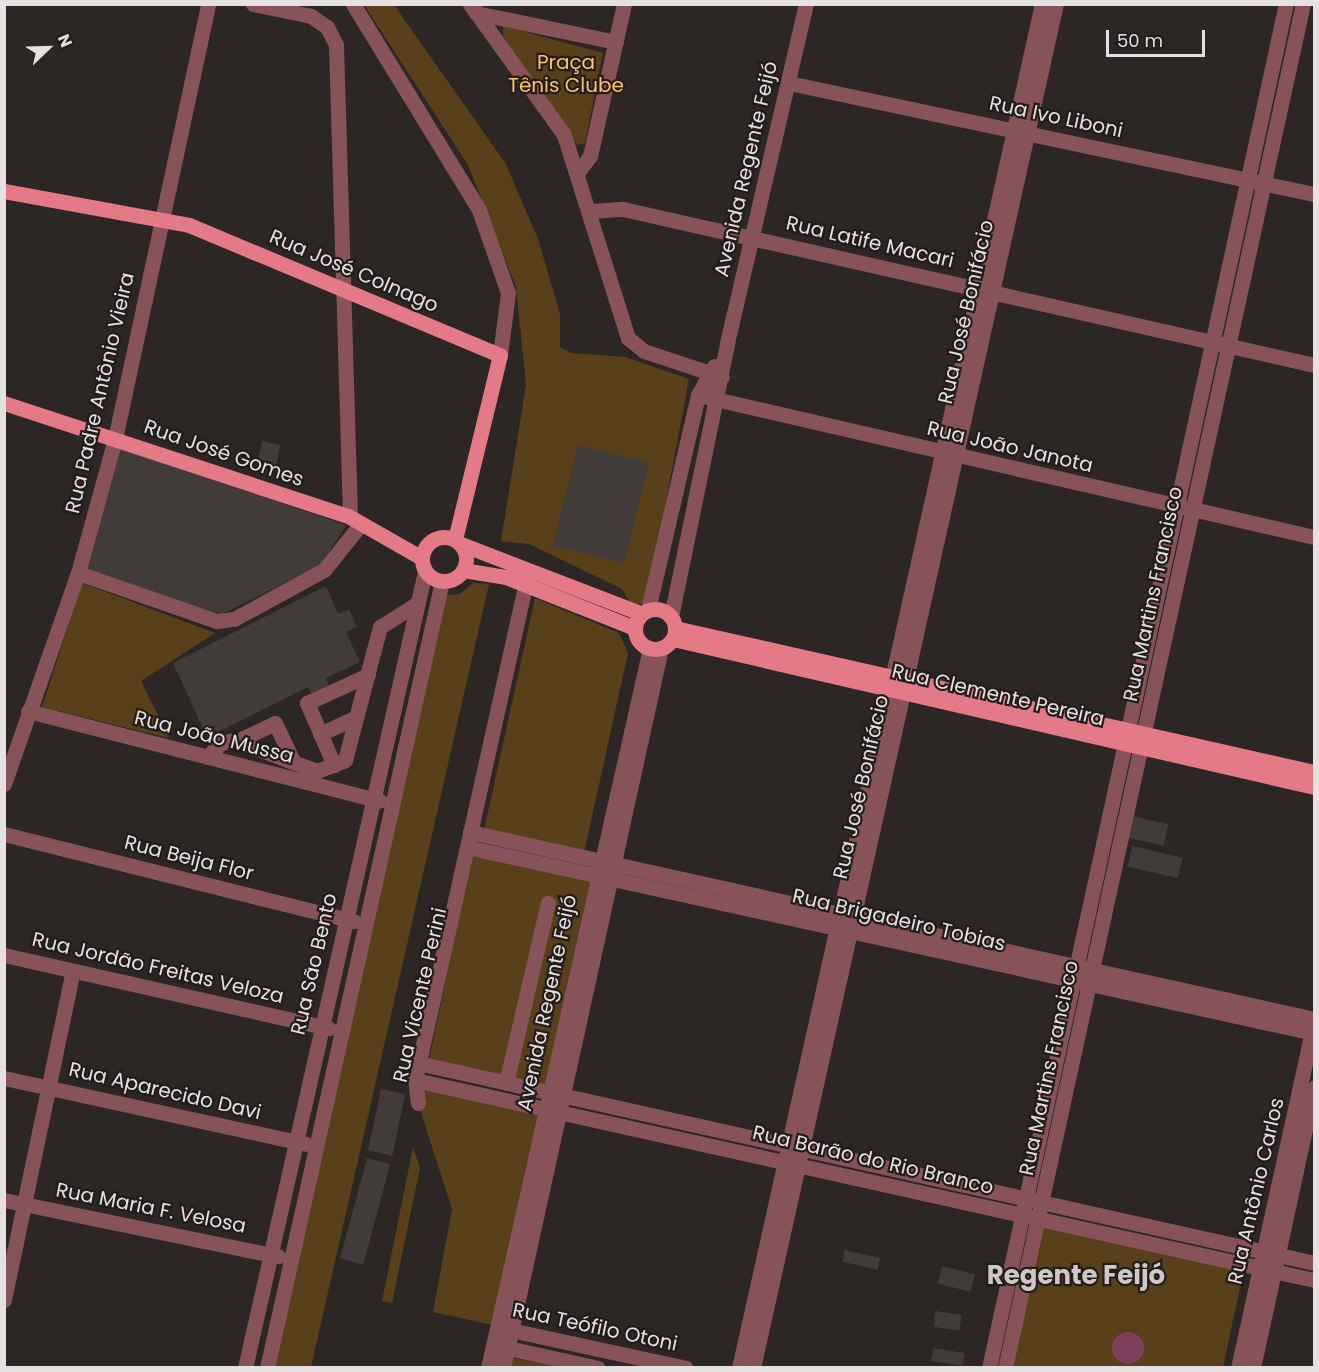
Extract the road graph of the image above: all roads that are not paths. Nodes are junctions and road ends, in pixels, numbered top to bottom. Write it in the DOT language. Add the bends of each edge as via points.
graph roads {
  1 [pos="208,4"];
  2 [pos="254,4"];
  3 [pos="353,4"];
  4 [pos="624,4"];
  5 [pos="806,4"];
  6 [pos="1042,4"];
  7 [pos="1056,4"];
  8 [pos="1286,4"];
  9 [pos="1303,4"];
  10 [pos="473,9"];
  11 [pos="1043,32"];
  12 [pos="616,42"];
  13 [pos="789,82"];
  14 [pos="1021,131"];
  15 [pos="578,172"];
  16 [pos="1248,180"];
  17 [pos="1264,183"];
  18 [pos="4,191"];
  19 [pos="1314,194"];
  20 [pos="591,212"];
  21 [pos="162,219"];
  22 [pos="751,238"];
  23 [pos="345,288"];
  24 [pos="985,290"];
  25 [pos="1221,342"];
  26 [pos="500,354"];
  27 [pos="1314,365"];
  28 [pos="716,375"];
  29 [pos="698,395"];
  30 [pos="718,402"];
  31 [pos="4,403"];
  32 [pos="115,438"];
  33 [pos="949,454"];
  34 [pos="1177,507"];
  35 [pos="1192,510"];
  36 [pos="672,514"];
  37 [pos="692,518"];
  38 [pos="355,521"];
  39 [pos="1314,537"];
  40 [pos="458,542"];
  41 [pos="424,564"];
  42 [pos="463,570"];
  43 [pos="534,572"];
  44 [pos="78,573"];
  45 [pos="442,581"];
  46 [pos="530,588"];
  47 [pos="418,603"];
  48 [pos="642,617"];
  49 [pos="666,636"];
  50 [pos="368,675"];
  51 [pos="898,687"];
  52 [pos="28,711"];
  53 [pos="356,717"];
  54 [pos="320,734"];
  55 [pos="1135,740"];
  56 [pos="237,741"];
  57 [pos="207,757"];
  58 [pos="294,763"];
  59 [pos="334,765"];
  60 [pos="1314,772"];
  61 [pos="4,784"];
  62 [pos="1314,787"];
  63 [pos="371,799"];
  64 [pos="389,804"];
  65 [pos="4,834"];
  66 [pos="472,840"];
  67 [pos="605,870"];
  68 [pos="1093,890"];
  69 [pos="1108,893"];
  70 [pos="548,903"];
  71 [pos="346,919"];
  72 [pos="845,922"];
  73 [pos="362,923"];
  74 [pos="4,955"];
  75 [pos="73,971"];
  76 [pos="1083,975"];
  77 [pos="322,1026"];
  78 [pos="1314,1027"];
  79 [pos="338,1031"];
  80 [pos="422,1064"];
  81 [pos="4,1078"];
  82 [pos="418,1081"];
  83 [pos="506,1083"];
  84 [pos="51,1087"];
  85 [pos="1314,1089"];
  86 [pos="555,1094"];
  87 [pos="552,1111"];
  88 [pos="297,1142"];
  89 [pos="315,1146"];
  90 [pos="795,1147"];
  91 [pos="791,1164"];
  92 [pos="4,1200"];
  93 [pos="1034,1200"];
  94 [pos="26,1204"];
  95 [pos="1030,1217"];
  96 [pos="521,1252"];
  97 [pos="1271,1253"];
  98 [pos="269,1254"];
  99 [pos="290,1259"];
  100 [pos="1314,1263"];
  101 [pos="1267,1270"];
  102 [pos="1314,1280"];
  103 [pos="4,1300"];
  104 [pos="495,1327"];
  105 [pos="254,1328"];
  106 [pos="511,1329"];
  107 [pos="274,1333"];
  108 [pos="500,1346"];
  109 [pos="245,1368"];
  110 [pos="267,1368"];
  111 [pos="488,1368"];
  112 [pos="503,1368"];
  113 [pos="598,1368"];
  114 [pos="686,1368"];
  115 [pos="740,1368"];
  116 [pos="753,1368"];
  117 [pos="989,1368"];
  118 [pos="1005,1368"];
  119 [pos="1238,1368"];
  120 [pos="1253,1368"];
  1 -- 21 [label="street, Rua Padre Antônio Vieira"];
  2 -- 23 [label="street" via="311,16 327,27 339,67"];
  3 -- 26 [label="street" via="480,210 508,293"];
  4 -- 12 [label="street"];
  5 -- 13 [label="street, Avenida Regente Feijó"];
  6 -- 11 [label="street, Rua José Bonifácio"];
  7 -- 11 [label="street, Rua José Bonifácio"];
  8 -- 16 [label="street, Rua Martins Francisco"];
  9 -- 17 [label="street, Rua Martins Francisco"];
  10 -- 12 [label="street"];
  10 -- 15 [label="street" via="560,129"];
  11 -- 14 [label="street, Rua José Bonifácio"];
  12 -- 15 [label="street" via="590,156"];
  13 -- 14 [label="street, Rua Ivo Liboni"];
  13 -- 22 [label="street, Avenida Regente Feijó"];
  14 -- 16 [label="street, Rua Ivo Liboni"];
  14 -- 24 [label="street, Rua José Bonifácio"];
  15 -- 20 [label="street"];
  16 -- 17 [label="street, Rua Ivo Liboni"];
  16 -- 25 [label="street, Rua Martins Francisco"];
  17 -- 19 [label="street, Rua Ivo Liboni"];
  17 -- 25 [label="street, Rua Martins Francisco"];
  18 -- 21 [label="main road, Rua José Colnago"];
  20 -- 22 [label="street, Rua Latife Macari" via="623,209"];
  20 -- 28 [label="street" via="628,338 644,351"];
  21 -- 23 [label="main road, Rua José Colnago"];
  21 -- 32 [label="street, Rua Padre Antônio Vieira"];
  22 -- 24 [label="street, Rua Latife Macari"];
  22 -- 28 [label="street, Avenida Regente Feijó"];
  23 -- 26 [label="main road, Rua José Colnago"];
  23 -- 38 [label="street"];
  24 -- 25 [label="street, Rua Latife Macari"];
  24 -- 33 [label="street, Rua José Bonifácio"];
  25 -- 27 [label="street, Rua Latife Macari"];
  25 -- 34 [label="street, Rua Martins Francisco"];
  25 -- 35 [label="street, Rua Martins Francisco"];
  26 -- 40 [label="main road"];
  28 -- 29 [label="street, Avenida Regente Feijó"];
  28 -- 30 [label="street, Avenida Regente Feijó"];
  29 -- 30 [label="street, Rua João Janota"];
  29 -- 36 [label="street, Avenida Regente Feijó"];
  30 -- 33 [label="street, Rua João Janota"];
  30 -- 37 [label="street, Avenida Regente Feijó"];
  31 -- 32 [label="main road, Rua José Gomes"];
  32 -- 38 [label="main road, Rua José Gomes"];
  32 -- 44 [label="street, Rua Padre Antônio Vieira"];
  33 -- 34 [label="street, Rua João Janota"];
  33 -- 51 [label="street, Rua José Bonifácio"];
  34 -- 35 [label="street, Rua João Janota"];
  34 -- 55 [label="street, Rua Martins Francisco"];
  35 -- 39 [label="street, Rua João Janota"];
  35 -- 55 [label="street, Rua Martins Francisco"];
  36 -- 37 [label="street"];
  36 -- 48 [label="street, Avenida Regente Feijó"];
  37 -- 49 [label="street, Avenida Regente Feijó"];
  38 -- 41 [label="main road, Rua José Gomes"];
  38 -- 44 [label="street" via="324,570 234,619 217,621"];
  40 -- 41 [label="main road" via="434,539"];
  40 -- 42 [label="main road"];
  40 -- 43 [label="main road"];
  41 -- 45 [label="main road"];
  41 -- 47 [label="street, Rua São Bento"];
  42 -- 45 [label="main road"];
  42 -- 46 [label="main road"];
  43 -- 46 [label="street, Rua Vicente Perini"];
  43 -- 48 [label="main road"];
  44 -- 52 [label="street, Rua Padre Antônio Vieira"];
  45 -- 64 [label="street, Rua São Bento"];
  46 -- 48 [label="main road"];
  46 -- 66 [label="street, Rua Vicente Perini"];
  47 -- 50 [label="street" via="380,627"];
  47 -- 63 [label="street, Rua São Bento"];
  48 -- 49 [label="main road, Rua Clemente Pereira"];
  48 -- 49 [label="main road" via="639,641"];
  49 -- 51 [label="main road, Rua Clemente Pereira"];
  49 -- 67 [label="street, Avenida Regente Feijó" via="637,725"];
  50 -- 53 [label="street"];
  50 -- 54 [label="street" via="307,703"];
  51 -- 55 [label="main road, Rua Clemente Pereira"];
  51 -- 72 [label="street, Rua José Bonifácio"];
  52 -- 57 [label="street, Rua João Mussa"];
  52 -- 61 [label="street, Rua Padre Antônio Vieira"];
  53 -- 54 [label="street"];
  53 -- 59 [label="street" via="345,760"];
  54 -- 59 [label="street"];
  55 -- 60 [label="main road, Rua Clemente Pereira"];
  55 -- 62 [label="main road, Rua Clemente Pereira"];
  55 -- 68 [label="street, Rua Martins Francisco"];
  55 -- 69 [label="street, Rua Martins Francisco"];
  56 -- 57 [label="street" via="221,743"];
  56 -- 58 [label="street"];
  56 -- 58 [label="street" via="275,723"];
  57 -- 63 [label="street, Rua João Mussa"];
  58 -- 59 [label="street" via="317,771"];
  63 -- 64 [label="street, Rua João Mussa"];
  63 -- 71 [label="street, Rua São Bento"];
  64 -- 73 [label="street, Rua São Bento"];
  65 -- 71 [label="street, Rua Beija Flor"];
  66 -- 67 [label="street, Rua Brigadeiro Tobias"];
  66 -- 80 [label="street, Rua Vicente Perini"];
  67 -- 72 [label="street, Rua Brigadeiro Tobias"];
  67 -- 86 [label="street, Avenida Regente Feijó"];
  68 -- 69 [label="street"];
  68 -- 76 [label="street, Rua Martins Francisco"];
  69 -- 76 [label="street, Rua Martins Francisco"];
  70 -- 83 [label="street"];
  71 -- 73 [label="street, Rua Beija Flor"];
  71 -- 77 [label="street, Rua São Bento"];
  72 -- 76 [label="street, Rua Brigadeiro Tobias"];
  72 -- 90 [label="street, Rua José Bonifácio"];
  73 -- 79 [label="street, Rua São Bento"];
  74 -- 75 [label="street, Rua Jordão Freitas Veloza"];
  75 -- 77 [label="street, Rua Jordão Freitas Veloza"];
  75 -- 84 [label="street"];
  76 -- 78 [label="street, Rua Brigadeiro Tobias"];
  76 -- 93 [label="street, Rua Martins Francisco"];
  77 -- 79 [label="street, Rua Jordão Freitas Veloza"];
  77 -- 88 [label="street, Rua São Bento"];
  78 -- 97 [label="street, Rua Antônio Carlos"];
  79 -- 89 [label="street, Rua São Bento"];
  80 -- 82 [label="street, Rua Vicente Perini"];
  80 -- 83 [label="street, Rua Barão do Rio Branco"];
  81 -- 84 [label="street, Rua Aparecido Davi"];
  82 -- 87 [label="street, Rua Barão do Rio Branco"];
  83 -- 86 [label="street, Rua Barão do Rio Branco"];
  84 -- 88 [label="street, Rua Aparecido Davi"];
  84 -- 94 [label="street"];
  85 -- 97 [label="street, Rua Antônio Carlos"];
  86 -- 87 [label="street, Avenida Regente Feijó"];
  86 -- 90 [label="street, Rua Barão do Rio Branco"];
  87 -- 91 [label="street, Rua Barão do Rio Branco"];
  87 -- 96 [label="street, Avenida Regente Feijó"];
  88 -- 89 [label="street, Rua Aparecido Davi"];
  88 -- 98 [label="street, Rua São Bento"];
  89 -- 99 [label="street, Rua São Bento"];
  90 -- 91 [label="street, Rua José Bonifácio"];
  90 -- 93 [label="street, Rua Barão do Rio Branco"];
  91 -- 95 [label="street, Rua Barão do Rio Branco"];
  91 -- 115 [label="street, Rua José Bonifácio"];
  91 -- 116 [label="street, Rua José Bonifácio"];
  92 -- 94 [label="street, Rua Maria F. Velosa"];
  93 -- 95 [label="street, Rua Martins Francisco"];
  93 -- 97 [label="street, Rua Barão do Rio Branco"];
  94 -- 98 [label="street, Rua Maria F. Velosa"];
  94 -- 103 [label="street"];
  95 -- 101 [label="street, Rua Barão do Rio Branco"];
  95 -- 117 [label="street, Rua Martins Francisco"];
  95 -- 118 [label="street, Rua Martins Francisco"];
  96 -- 104 [label="street, Avenida Regente Feijó"];
  96 -- 106 [label="street, Avenida Regente Feijó"];
  97 -- 100 [label="street, Rua Barão do Rio Branco"];
  97 -- 101 [label="street, Rua Antônio Carlos"];
  98 -- 99 [label="street, Rua Maria F. Velosa"];
  98 -- 105 [label="street, Rua São Bento"];
  99 -- 107 [label="street, Rua São Bento"];
  101 -- 102 [label="street, Rua Barão do Rio Branco"];
  101 -- 119 [label="street, Rua Antônio Carlos"];
  101 -- 120 [label="street, Rua Antônio Carlos"];
  104 -- 106 [label="street, Rua Teófilo Otoni"];
  104 -- 108 [label="street, Avenida Regente Feijó"];
  105 -- 107 [label="street"];
  105 -- 109 [label="street, Rua São Bento"];
  106 -- 108 [label="street, Avenida Regente Feijó"];
  106 -- 114 [label="street, Rua Teófilo Otoni"];
  107 -- 110 [label="street, Rua São Bento"];
  108 -- 111 [label="street, Avenida Regente Feijó"];
  108 -- 112 [label="street, Avenida Regente Feijó"];
  108 -- 113 [label="street, Rua Teófilo Otoni"];
}
